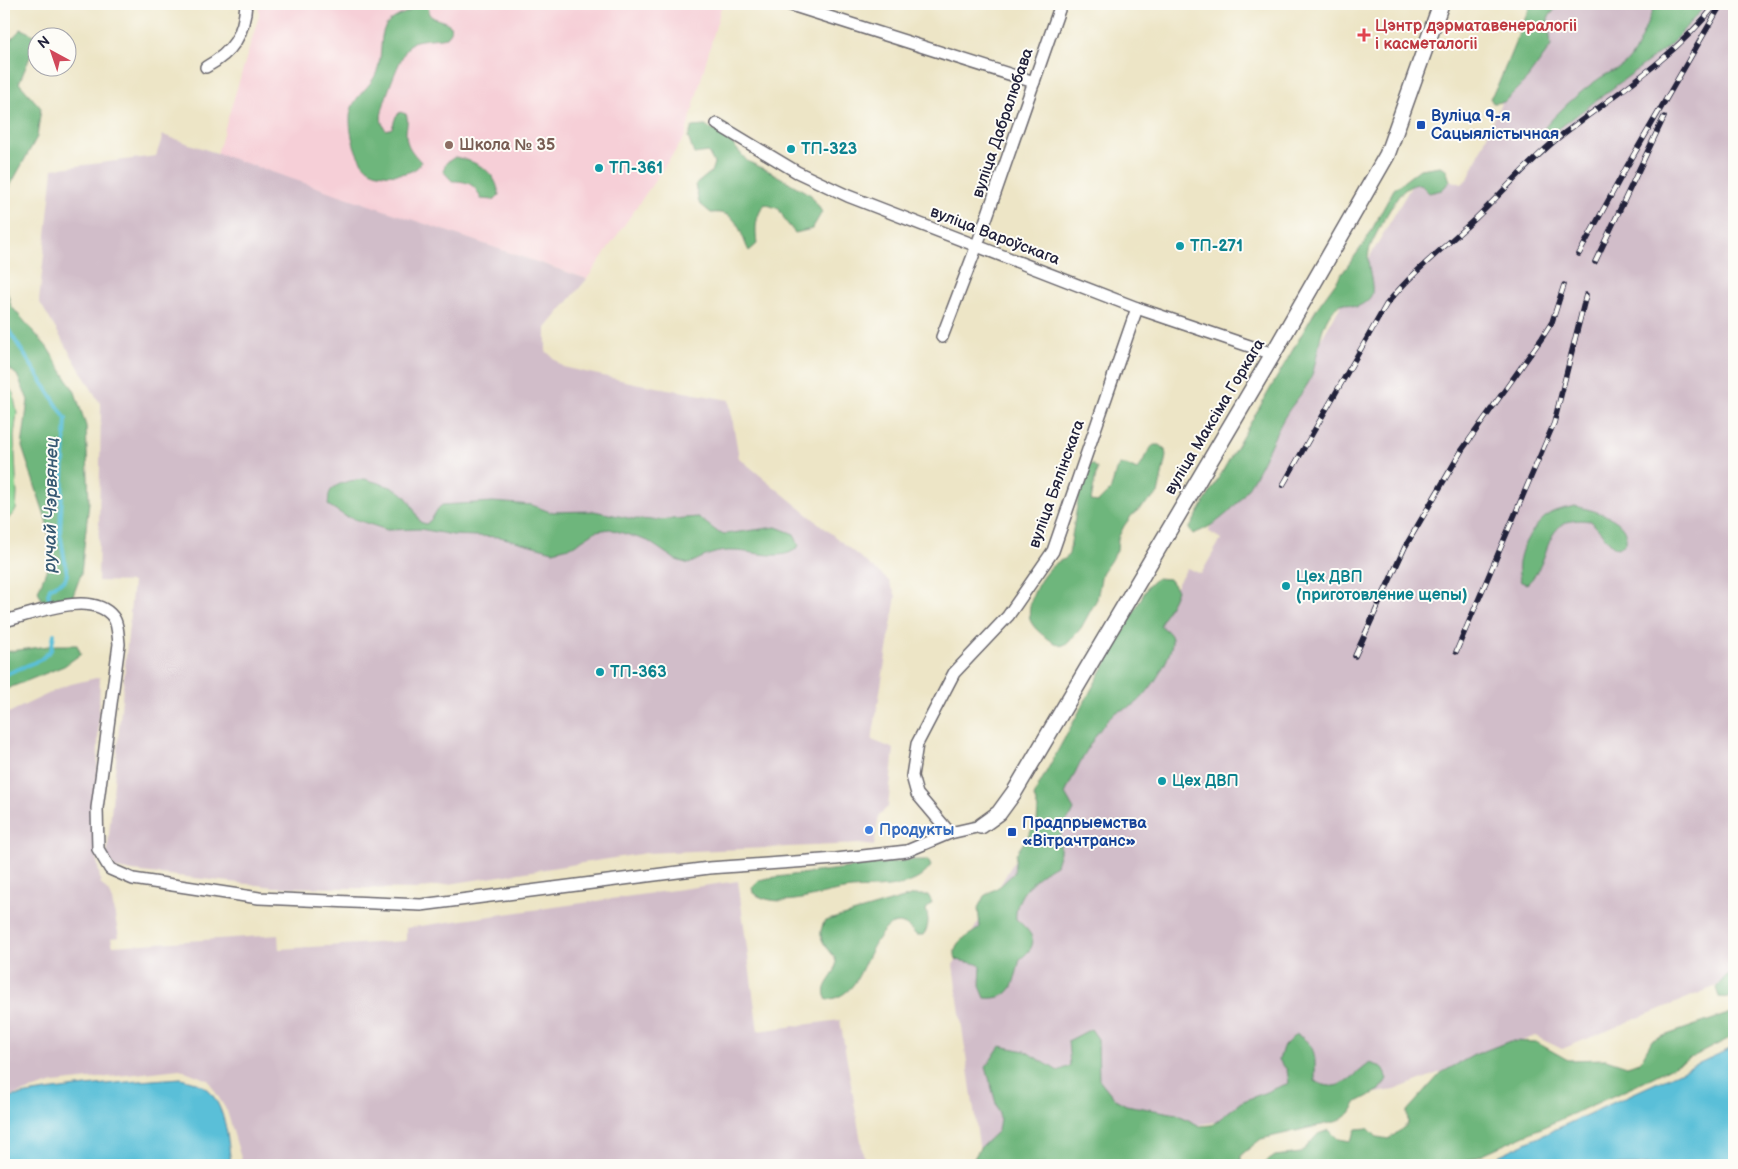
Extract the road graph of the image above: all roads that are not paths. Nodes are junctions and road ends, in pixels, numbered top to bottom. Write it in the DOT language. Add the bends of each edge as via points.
graph roads {
  1 [pos="246,4"];
  2 [pos="788,4"];
  3 [pos="1061,4"];
  4 [pos="1441,4"];
  5 [pos="206,66"];
  6 [pos="1034,82"];
  7 [pos="717,124"];
  8 [pos="976,248"];
  9 [pos="1137,308"];
  10 [pos="942,338"];
  11 [pos="1273,354"];
  12 [pos="4,621"];
  13 [pos="981,826"];
  14 [pos="950,833"];
  1 -- 5 [label="street" via="235,45"];
  2 -- 6 [label="street"];
  3 -- 6 [label="street, вуліца Дабралюбава"];
  4 -- 11 [label="main road, вуліца Максіма Горкага" via="1387,155"];
  6 -- 8 [label="street, вуліца Дабралюбава"];
  7 -- 8 [label="street, вуліца Вароўскага" via="805,176"];
  8 -- 9 [label="street, вуліца Вароўскага"];
  8 -- 10 [label="street, вуліца Дабралюбава"];
  9 -- 11 [label="street, вуліца Вароўскага"];
  9 -- 14 [label="street, вуліца Бялінскага" via="1053,551 1008,616 954,673 917,744 912,776 917,794"];
  11 -- 13 [label="main road, вуліца Максіма Горкага" via="1015,791 1000,813"];
  12 -- 14 [label="street" via="78,603 100,606 114,618 119,644 98,808 98,849 110,869 133,879 259,898 421,905 709,868 907,851"];
  13 -- 14 [label="street"];
}
